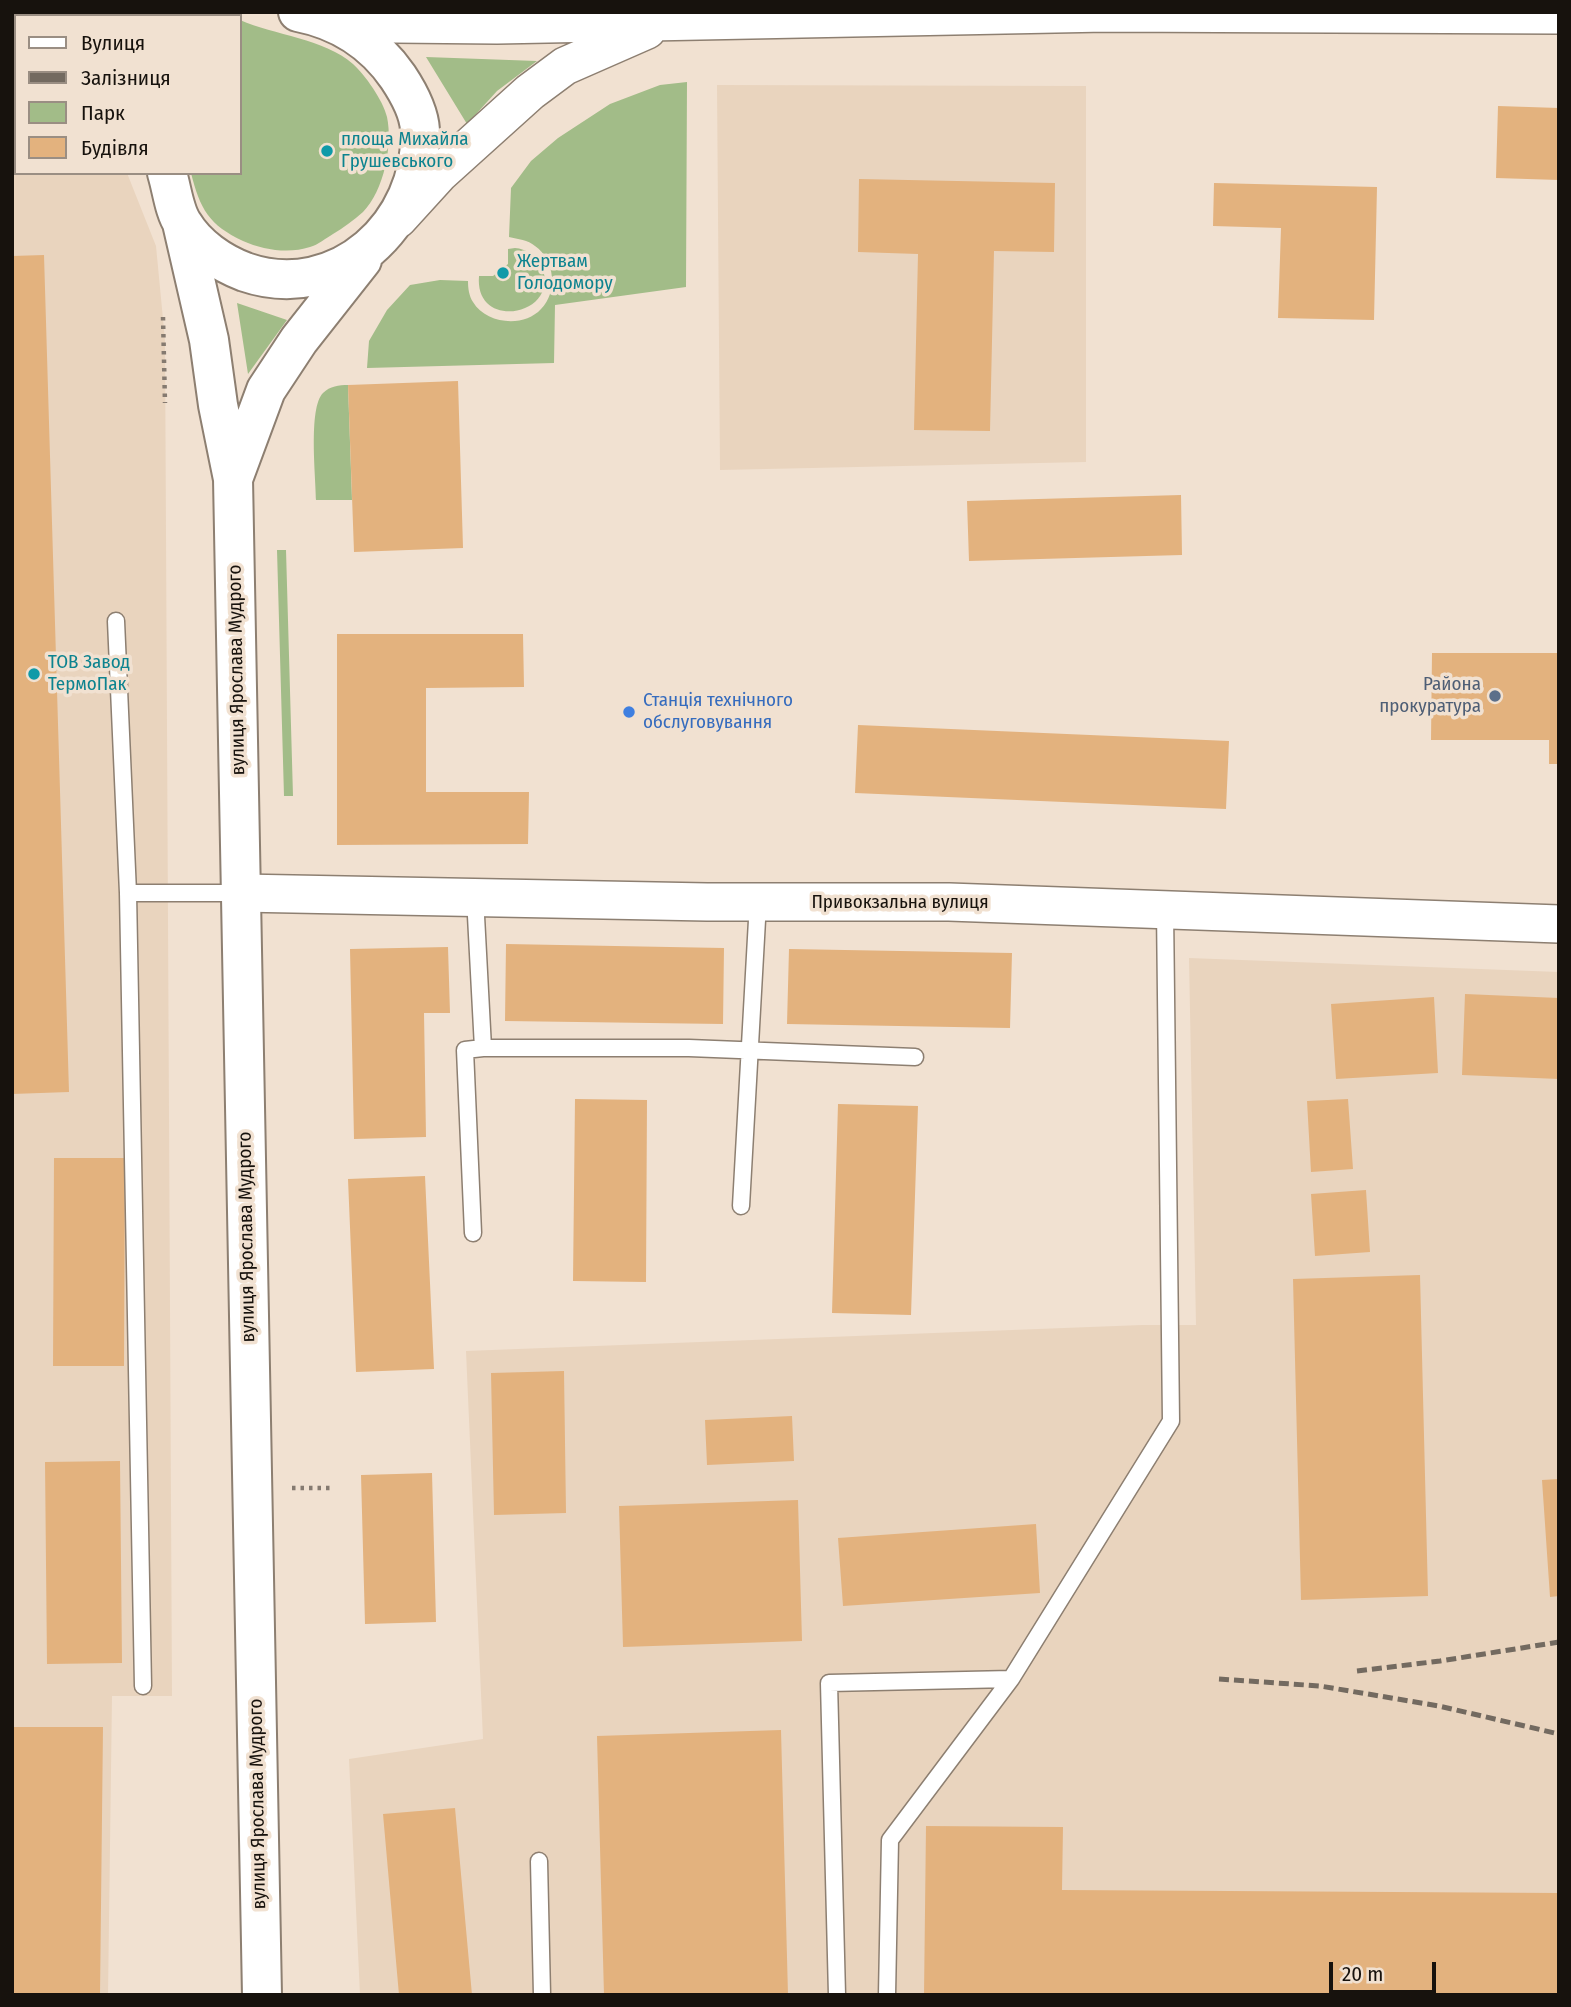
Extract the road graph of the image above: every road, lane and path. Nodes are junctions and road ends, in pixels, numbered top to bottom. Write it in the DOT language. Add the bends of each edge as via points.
graph roads {
  1 [pos="1106,13"];
  2 [pos="308,14"];
  3 [pos="1559,15"];
  4 [pos="662,23"];
  5 [pos="168,175"];
  6 [pos="182,223"];
  7 [pos="390,228"];
  8 [pos="165,340"];
  9 [pos="165,403"];
  10 [pos="233,479"];
  11 [pos="116,621"];
  12 [pos="128,892"];
  13 [pos="241,893"];
  14 [pos="475,897"];
  15 [pos="758,902"];
  16 [pos="1165,910"];
  17 [pos="1559,925"];
  18 [pos="483,1048"];
  19 [pos="750,1050"];
  20 [pos="915,1057"];
  21 [pos="741,1206"];
  22 [pos="473,1233"];
  23 [pos="292,1488"];
  24 [pos="333,1488"];
  25 [pos="1011,1679"];
  26 [pos="143,1686"];
  27 [pos="539,1861"];
  28 [pos="262,1995"];
  29 [pos="542,1995"];
  30 [pos="837,1995"];
  31 [pos="887,1995"];
  1 -- 3 [label="street"];
  1 -- 4 [label="street"];
  2 -- 4 [label="street" via="394,24"];
  2 -- 7 [label="main road" via="364,40 387,61 409,94 420,128 418,170"];
  4 -- 7 [label="street" via="565,66 530,92 439,174"];
  5 -- 6 [label="main road"];
  6 -- 7 [label="main road" via="203,248 231,267 262,278 295,280 328,273 358,258"];
  6 -- 10 [label="main road, вулиця Ярослава Мудрого" via="209,340"];
  7 -- 10 [label="main road, вулиця Ярослава Мудрого" via="329,300 266,390"];
  8 -- 9 [label="path"];
  10 -- 13 [label="main road, вулиця Ярослава Мудрого"];
  11 -- 12 [label="lane"];
  12 -- 13 [label="lane"];
  12 -- 26 [label="lane"];
  13 -- 14 [label="street, Привокзальна вулиця"];
  13 -- 28 [label="main road, вулиця Ярослава Мудрого"];
  14 -- 15 [label="street, Привокзальна вулиця"];
  14 -- 18 [label="lane"];
  15 -- 16 [label="street, Привокзальна вулиця" via="948,902"];
  15 -- 19 [label="lane"];
  16 -- 17 [label="street, Привокзальна вулиця"];
  16 -- 25 [label="lane" via="1171,1421"];
  18 -- 19 [label="lane"];
  18 -- 22 [label="lane" via="465,1049"];
  19 -- 20 [label="lane"];
  19 -- 21 [label="lane"];
  23 -- 24 [label="path"];
  25 -- 30 [label="lane" via="829,1682"];
  25 -- 31 [label="lane" via="890,1840"];
  27 -- 29 [label="lane"];
}
